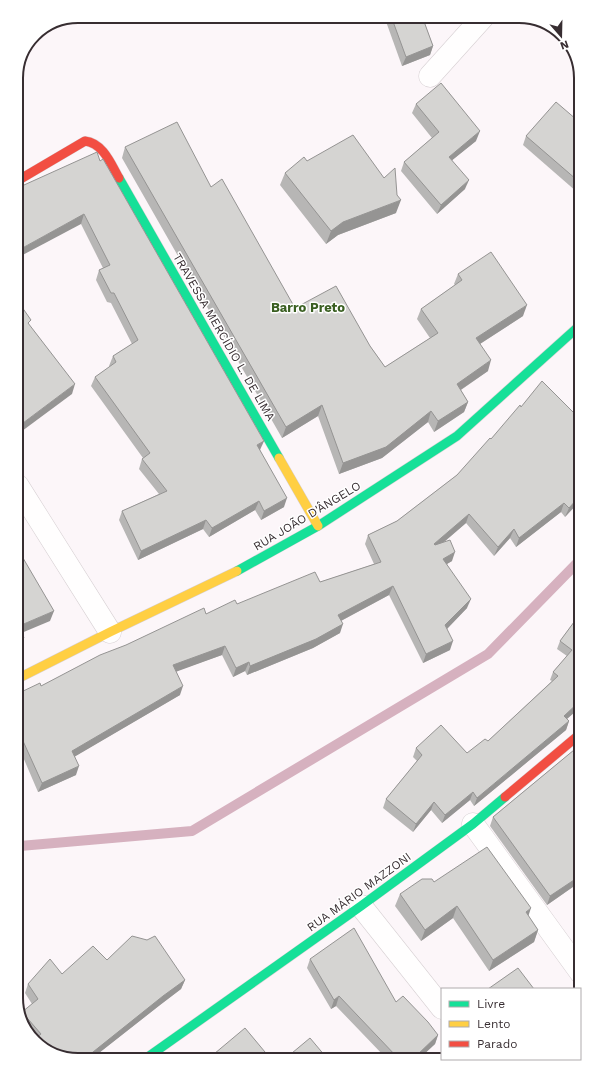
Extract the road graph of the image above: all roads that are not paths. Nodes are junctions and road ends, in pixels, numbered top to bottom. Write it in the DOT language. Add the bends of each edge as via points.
graph roads {
  1 [pos="478,23"];
  2 [pos="430,76"];
  3 [pos="23,177"];
  4 [pos="574,331"];
  5 [pos="23,494"];
  6 [pos="318,526"];
  7 [pos="110,632"];
  8 [pos="23,676"];
  9 [pos="574,739"];
  10 [pos="473,824"];
  11 [pos="361,906"];
  12 [pos="574,963"];
  13 [pos="441,1007"];
  14 [pos="153,1053"];
  1 -- 2 [label="street"];
  3 -- 6 [label="street, TRAVESSA MERCÍDIO L. DE LIMA" via="85,141 93,142 104,152"];
  4 -- 6 [label="street, RUA JOÃO D'ÂNGELO" via="457,436"];
  5 -- 7 [label="street"];
  6 -- 7 [label="street, RUA JOÃO D'ÂNGELO" via="234,574"];
  7 -- 8 [label="street, RUA JOÃO D'ÂNGELO"];
  9 -- 10 [label="street, RUA MÁRIO MAZZONI"];
  10 -- 11 [label="street, RUA MÁRIO MAZZONI"];
  10 -- 12 [label="street"];
  11 -- 13 [label="street"];
  11 -- 14 [label="street, RUA MÁRIO MAZZONI"];
}
